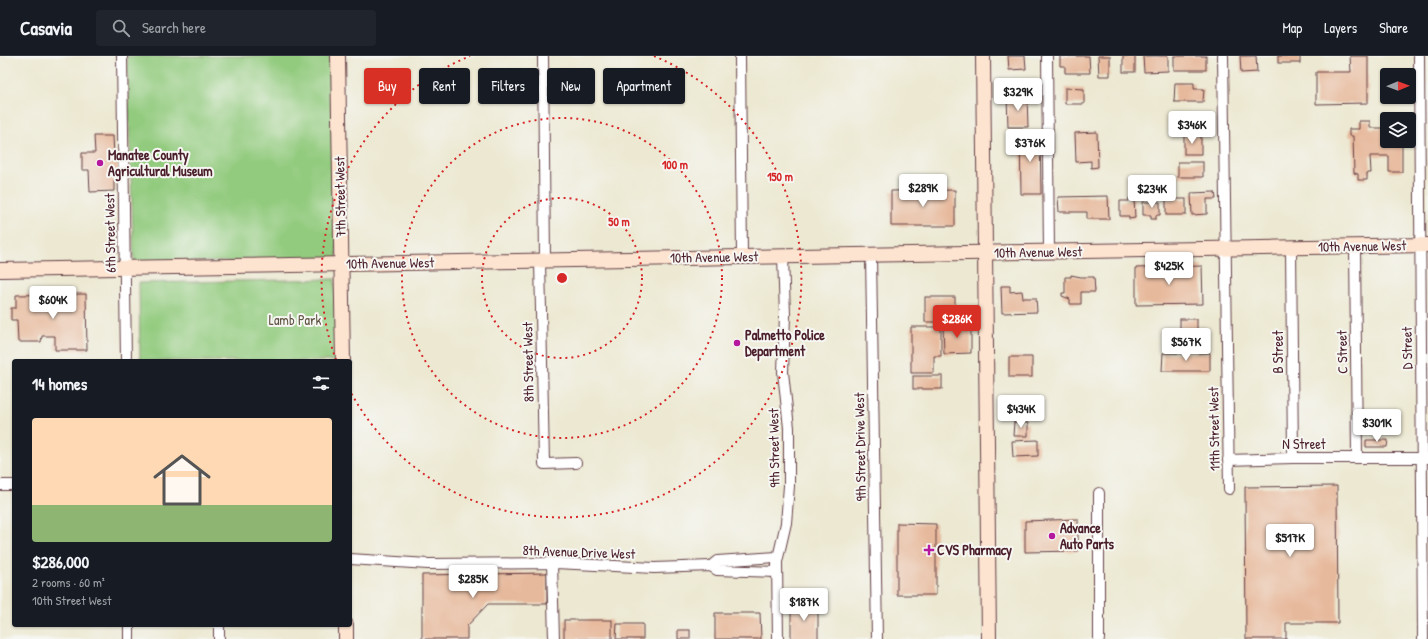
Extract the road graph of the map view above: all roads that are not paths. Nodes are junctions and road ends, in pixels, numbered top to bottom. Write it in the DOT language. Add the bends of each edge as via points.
graph roads {
  1 [pos="122,56"];
  2 [pos="338,56"];
  3 [pos="543,56"];
  4 [pos="740,56"];
  5 [pos="983,56"];
  6 [pos="1047,56"];
  7 [pos="1223,56"];
  8 [pos="1419,56"];
  9 [pos="1424,245"];
  10 [pos="1355,246"];
  11 [pos="1292,247"];
  12 [pos="1225,248"];
  13 [pos="985,252"];
  14 [pos="1049,252"];
  15 [pos="871,255"];
  16 [pos="742,256"];
  17 [pos="783,256"];
  18 [pos="542,260"];
  19 [pos="341,264"];
  20 [pos="124,267"];
  21 [pos="0,270"];
  22 [pos="126,359"];
  23 [pos="342,359"];
  24 [pos="1292,458"];
  25 [pos="1357,458"];
  26 [pos="1425,458"];
  27 [pos="1228,460"];
  28 [pos="576,463"];
  29 [pos="12,484"];
  30 [pos="0,485"];
  31 [pos="1229,489"];
  32 [pos="1099,493"];
  33 [pos="777,558"];
  34 [pos="352,559"];
  35 [pos="552,563"];
  36 [pos="711,566"];
  37 [pos="776,572"];
  38 [pos="129,627"];
  39 [pos="219,627"];
  40 [pos="346,627"];
  41 [pos="129,639"];
  42 [pos="219,639"];
  43 [pos="346,639"];
  44 [pos="554,639"];
  45 [pos="778,639"];
  46 [pos="877,639"];
  47 [pos="988,639"];
  48 [pos="1099,639"];
  49 [pos="1423,639"];
  1 -- 20 [label="street, 6th Street West"];
  2 -- 19 [label="street, 7th Street West"];
  3 -- 18 [label="street, 8th Street West"];
  4 -- 16 [label="street"];
  5 -- 13 [label="street"];
  6 -- 14 [label="street"];
  7 -- 12 [label="street, 11th Street West"];
  8 -- 9 [label="street, D Street"];
  9 -- 10 [label="street, 10th Avenue West"];
  9 -- 26 [label="street, D Street"];
  10 -- 11 [label="street, 10th Avenue West"];
  10 -- 25 [label="street, C Street"];
  11 -- 12 [label="street, 10th Avenue West"];
  11 -- 24 [label="street, B Street"];
  12 -- 14 [label="street, 10th Avenue West"];
  12 -- 27 [label="street, 11th Street West"];
  13 -- 14 [label="street, 10th Avenue West"];
  13 -- 15 [label="street, 10th Avenue West"];
  13 -- 47 [label="street"];
  15 -- 17 [label="street, 10th Avenue West"];
  15 -- 46 [label="street, 9th Street Drive West"];
  16 -- 17 [label="street, 10th Avenue West"];
  16 -- 18 [label="street, 10th Avenue West"];
  17 -- 33 [label="street, 9th Street West" via="783,372 789,428 790,486 786,523"];
  18 -- 19 [label="street, 10th Avenue West"];
  18 -- 28 [label="street, 8th Street West" via="544,464"];
  19 -- 20 [label="street, 10th Avenue West"];
  19 -- 23 [label="street, 7th Street West"];
  20 -- 21 [label="street, 10th Avenue West"];
  20 -- 22 [label="street, 6th Street West"];
  24 -- 25 [label="street, N Street"];
  24 -- 27 [label="street, N Street"];
  25 -- 26 [label="street, N Street"];
  26 -- 49 [label="street, D Street"];
  27 -- 31 [label="street, 11th Street West"];
  29 -- 30 [label="street"];
  32 -- 48 [label="street"];
  33 -- 36 [label="street, 8th Avenue Drive West" via="717,561"];
  33 -- 37 [label="street, 9th Street West"];
  34 -- 35 [label="street, 8th Avenue Drive West" via="428,564"];
  35 -- 36 [label="street, 8th Avenue Drive West" via="654,568"];
  35 -- 44 [label="street"];
  36 -- 37 [label="street, 8th Avenue Drive West" via="717,570"];
  37 -- 45 [label="street, 9th Street West"];
  38 -- 41 [label="street"];
  39 -- 42 [label="street"];
  40 -- 43 [label="street"];
}
